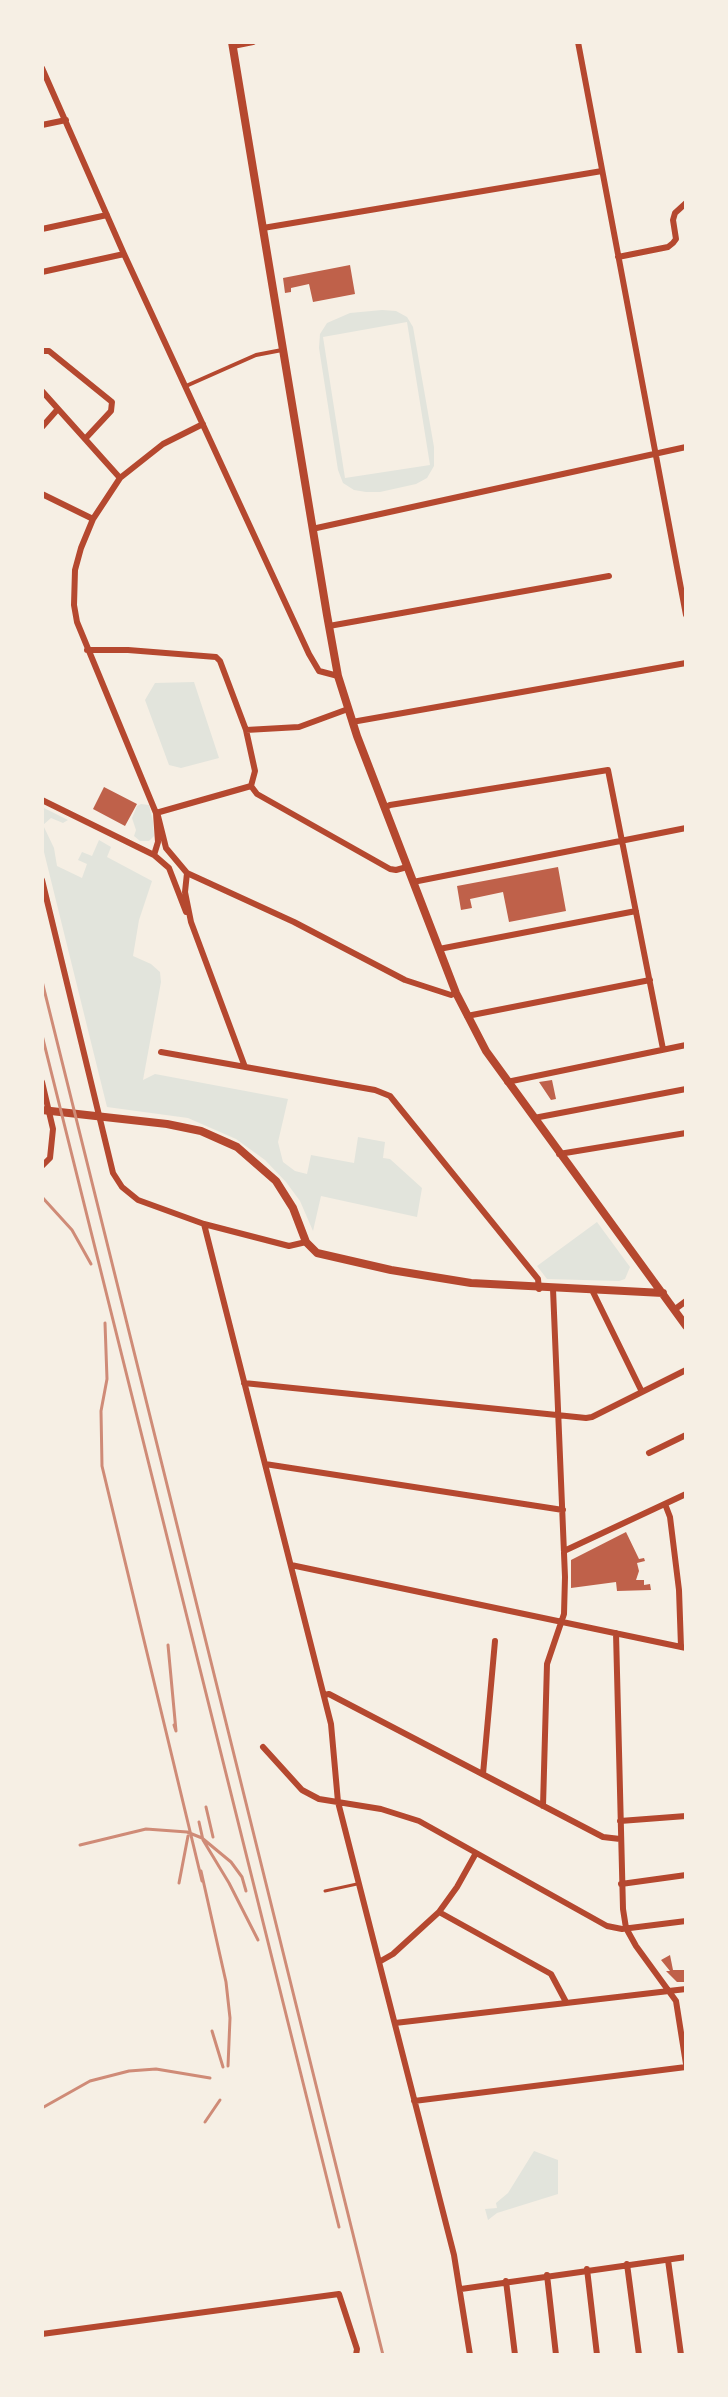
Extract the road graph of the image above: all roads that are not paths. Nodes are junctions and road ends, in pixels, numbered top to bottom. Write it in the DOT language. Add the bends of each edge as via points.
graph roads {
  1 [pos="253,42"];
  2 [pos="578,42"];
  3 [pos="232,44"];
  4 [pos="43,72"];
  5 [pos="66,120"];
  6 [pos="42,125"];
  7 [pos="602,171"];
  8 [pos="686,203"];
  9 [pos="107,215"];
  10 [pos="263,228"];
  11 [pos="42,229"];
  12 [pos="124,254"];
  13 [pos="618,257"];
  14 [pos="42,272"];
  15 [pos="284,350"];
  16 [pos="42,351"];
  17 [pos="186,387"];
  18 [pos="42,391"];
  19 [pos="57,410"];
  20 [pos="203,424"];
  21 [pos="42,427"];
  22 [pos="85,439"];
  23 [pos="686,447"];
  24 [pos="655,453"];
  25 [pos="120,478"];
  26 [pos="42,494"];
  27 [pos="93,519"];
  28 [pos="312,529"];
  29 [pos="609,576"];
  30 [pos="686,615"];
  31 [pos="329,626"];
  32 [pos="87,650"];
  33 [pos="686,663"];
  34 [pos="338,676"];
  35 [pos="348,709"];
  36 [pos="352,722"];
  37 [pos="246,730"];
  38 [pos="251,786"];
  39 [pos="42,800"];
  40 [pos="383,808"];
  41 [pos="156,813"];
  42 [pos="686,828"];
  43 [pos="622,840"];
  44 [pos="168,851"];
  45 [pos="154,855"];
  46 [pos="407,867"];
  47 [pos="187,873"];
  48 [pos="173,875"];
  49 [pos="42,880"];
  50 [pos="413,882"];
  51 [pos="636,911"];
  52 [pos="191,922"];
  53 [pos="439,949"];
  54 [pos="650,980"];
  55 [pos="456,993"];
  56 [pos="467,1016"];
  57 [pos="686,1045"];
  58 [pos="663,1049"];
  59 [pos="161,1052"];
  60 [pos="245,1067"];
  61 [pos="42,1082"];
  62 [pos="507,1082"];
  63 [pos="686,1089"];
  64 [pos="42,1110"];
  65 [pos="534,1118"];
  66 [pos="686,1133"];
  67 [pos="559,1154"];
  68 [pos="42,1166"];
  69 [pos="204,1224"];
  70 [pos="306,1242"];
  71 [pos="539,1289"];
  72 [pos="553,1289"];
  73 [pos="592,1290"];
  74 [pos="663,1293"];
  75 [pos="686,1301"];
  76 [pos="674,1310"];
  77 [pos="686,1326"];
  78 [pos="686,1370"];
  79 [pos="244,1383"];
  80 [pos="642,1392"];
  81 [pos="560,1416"];
  82 [pos="686,1435"];
  83 [pos="649,1453"];
  84 [pos="265,1464"];
  85 [pos="686,1494"];
  86 [pos="665,1504"];
  87 [pos="563,1510"];
  88 [pos="564,1551"];
  89 [pos="291,1565"];
  90 [pos="561,1622"];
  91 [pos="616,1633"];
  92 [pos="495,1641"];
  93 [pos="684,1647"];
  94 [pos="324,1695"];
  95 [pos="263,1747"];
  96 [pos="483,1774"];
  97 [pos="338,1802"];
  98 [pos="543,1806"];
  99 [pos="686,1816"];
  100 [pos="620,1821"];
  101 [pos="620,1839"];
  102 [pos="476,1853"];
  103 [pos="686,1875"];
  104 [pos="359,1883"];
  105 [pos="621,1884"];
  106 [pos="325,1891"];
  107 [pos="439,1912"];
  108 [pos="686,1921"];
  109 [pos="626,1928"];
  110 [pos="379,1962"];
  111 [pos="686,1989"];
  112 [pos="670,1991"];
  113 [pos="566,2002"];
  114 [pos="395,2023"];
  115 [pos="686,2066"];
  116 [pos="414,2101"];
  117 [pos="686,2257"];
  118 [pos="668,2260"];
  119 [pos="627,2264"];
  120 [pos="587,2269"];
  121 [pos="547,2275"];
  122 [pos="506,2281"];
  123 [pos="461,2289"];
  124 [pos="42,2334"];
  125 [pos="357,2353"];
  126 [pos="470,2355"];
  127 [pos="515,2355"];
  128 [pos="556,2355"];
  129 [pos="597,2355"];
  130 [pos="639,2355"];
  131 [pos="681,2355"];
  1 -- 3 [label="street"];
  2 -- 7 [label="street"];
  3 -- 10 [label="main road"];
  4 -- 5 [label="street"];
  5 -- 6 [label="street"];
  5 -- 9 [label="street"];
  7 -- 10 [label="street"];
  7 -- 13 [label="street"];
  8 -- 13 [label="street" via="675,213 676,239 668,247"];
  9 -- 11 [label="street"];
  9 -- 12 [label="street"];
  10 -- 15 [label="main road"];
  12 -- 14 [label="street"];
  12 -- 17 [label="street"];
  13 -- 24 [label="street"];
  15 -- 17 [label="street" via="256,355"];
  15 -- 28 [label="main road"];
  16 -- 22 [label="street" via="49,351 112,402 111,411"];
  17 -- 20 [label="street"];
  18 -- 19 [label="street"];
  19 -- 21 [label="street"];
  19 -- 22 [label="street"];
  20 -- 25 [label="street" via="163,444"];
  20 -- 34 [label="street" via="309,654 319,671"];
  22 -- 25 [label="street"];
  23 -- 24 [label="street"];
  24 -- 28 [label="street"];
  24 -- 30 [label="street"];
  25 -- 27 [label="street"];
  26 -- 27 [label="street"];
  27 -- 32 [label="street" via="81,548 75,588 77,622"];
  28 -- 31 [label="main road"];
  29 -- 31 [label="street"];
  31 -- 34 [label="main road"];
  32 -- 37 [label="street" via="216,657"];
  32 -- 41 [label="street"];
  33 -- 36 [label="street"];
  34 -- 35 [label="main road"];
  35 -- 36 [label="main road"];
  35 -- 37 [label="street" via="299,727"];
  36 -- 40 [label="main road"];
  37 -- 38 [label="street" via="255,771"];
  38 -- 41 [label="street"];
  38 -- 46 [label="street" via="390,869"];
  39 -- 45 [label="street"];
  40 -- 43 [label="street" via="608,770"];
  40 -- 46 [label="main road"];
  41 -- 44 [label="street"];
  41 -- 45 [label="street"];
  42 -- 43 [label="street"];
  43 -- 50 [label="street"];
  43 -- 51 [label="street"];
  44 -- 45 [label="street"];
  44 -- 47 [label="street"];
  45 -- 48 [label="street"];
  46 -- 50 [label="main road"];
  47 -- 48 [label="street" via="179,870"];
  47 -- 52 [label="street"];
  47 -- 55 [label="street" via="405,980"];
  48 -- 52 [label="street"];
  49 -- 69 [label="street" via="113,1173 138,1200"];
  50 -- 53 [label="main road"];
  51 -- 53 [label="street"];
  51 -- 54 [label="street"];
  52 -- 60 [label="street"];
  53 -- 55 [label="main road"];
  54 -- 56 [label="street"];
  54 -- 58 [label="street"];
  55 -- 56 [label="main road"];
  56 -- 62 [label="main road"];
  57 -- 58 [label="street"];
  58 -- 62 [label="street"];
  59 -- 60 [label="street"];
  60 -- 71 [label="street" via="390,1096 538,1279"];
  61 -- 68 [label="street" via="53,1129 50,1158"];
  62 -- 65 [label="main road"];
  63 -- 65 [label="street"];
  64 -- 70 [label="main road" via="201,1131 237,1147 276,1181"];
  65 -- 67 [label="main road"];
  66 -- 67 [label="street"];
  67 -- 74 [label="main road"];
  69 -- 70 [label="street" via="289,1246"];
  69 -- 79 [label="street"];
  70 -- 71 [label="main road" via="317,1253 403,1272"];
  71 -- 72 [label="main road"];
  72 -- 73 [label="main road"];
  72 -- 81 [label="street"];
  73 -- 74 [label="main road"];
  73 -- 80 [label="street"];
  74 -- 76 [label="main road"];
  75 -- 76 [label="street"];
  76 -- 77 [label="main road"];
  78 -- 80 [label="street"];
  79 -- 81 [label="street"];
  79 -- 84 [label="street"];
  80 -- 81 [label="street" via="592,1417"];
  81 -- 87 [label="street"];
  82 -- 83 [label="street"];
  84 -- 87 [label="street"];
  84 -- 89 [label="street"];
  85 -- 86 [label="street"];
  86 -- 88 [label="street"];
  86 -- 93 [label="street"];
  87 -- 88 [label="street"];
  88 -- 90 [label="street"];
  89 -- 90 [label="street"];
  89 -- 94 [label="street"];
  90 -- 91 [label="street"];
  90 -- 98 [label="street" via="547,1664"];
  91 -- 93 [label="street"];
  91 -- 100 [label="street"];
  92 -- 96 [label="street"];
  94 -- 96 [label="street"];
  94 -- 97 [label="street"];
  95 -- 97 [label="street" via="302,1790"];
  96 -- 98 [label="street"];
  97 -- 102 [label="street" via="419,1821"];
  97 -- 104 [label="street"];
  98 -- 101 [label="street" via="603,1837"];
  99 -- 100 [label="street"];
  100 -- 101 [label="street"];
  101 -- 105 [label="street"];
  102 -- 107 [label="street"];
  102 -- 109 [label="street" via="607,1926"];
  103 -- 105 [label="street"];
  104 -- 106 [label="lane"];
  104 -- 110 [label="street"];
  105 -- 109 [label="street"];
  107 -- 110 [label="street"];
  107 -- 113 [label="street" via="551,1974"];
  108 -- 109 [label="street"];
  109 -- 112 [label="street"];
  110 -- 114 [label="street"];
  111 -- 112 [label="street"];
  112 -- 113 [label="street"];
  112 -- 115 [label="street" via="679,2011"];
  113 -- 114 [label="street"];
  114 -- 116 [label="street"];
  115 -- 116 [label="street"];
  116 -- 123 [label="street"];
  117 -- 118 [label="street"];
  118 -- 119 [label="street"];
  118 -- 131 [label="street"];
  119 -- 120 [label="street"];
  119 -- 130 [label="street"];
  120 -- 121 [label="street"];
  120 -- 129 [label="street"];
  121 -- 122 [label="street"];
  121 -- 128 [label="street"];
  122 -- 123 [label="street"];
  122 -- 127 [label="street"];
  123 -- 126 [label="street"];
  124 -- 125 [label="street" via="339,2294"];
}
